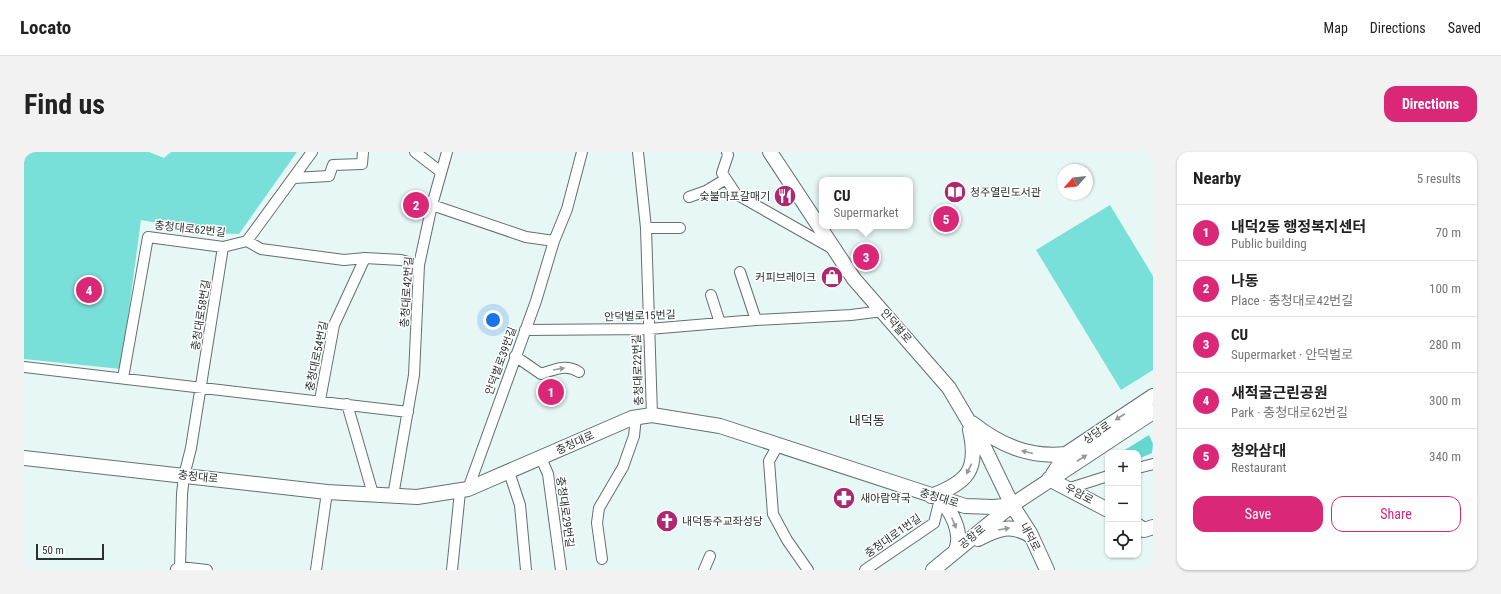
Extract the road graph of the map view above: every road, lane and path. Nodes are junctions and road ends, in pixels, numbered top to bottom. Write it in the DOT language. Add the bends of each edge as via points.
graph roads {
  1 [pos="312,152"];
  2 [pos="363,152"];
  3 [pos="415,152"];
  4 [pos="447,152"];
  5 [pos="582,152"];
  6 [pos="638,152"];
  7 [pos="727,152"];
  8 [pos="770,152"];
  9 [pos="441,172"];
  10 [pos="294,178"];
  11 [pos="726,179"];
  12 [pos="689,197"];
  13 [pos="432,205"];
  14 [pos="819,226"];
  15 [pos="646,228"];
  16 [pos="680,228"];
  17 [pos="821,229"];
  18 [pos="247,241"];
  19 [pos="554,241"];
  20 [pos="224,247"];
  21 [pos="836,251"];
  22 [pos="365,258"];
  23 [pos="420,265"];
  24 [pos="740,272"];
  25 [pos="711,295"];
  26 [pos="883,311"];
  27 [pos="756,320"];
  28 [pos="720,323"];
  29 [pos="649,329"];
  30 [pos="525,330"];
  31 [pos="515,356"];
  32 [pos="24,367"];
  33 [pos="579,372"];
  34 [pos="123,378"];
  35 [pos="201,387"];
  36 [pos="1153,396"];
  37 [pos="320,400"];
  38 [pos="347,404"];
  39 [pos="408,412"];
  40 [pos="652,415"];
  41 [pos="636,417"];
  42 [pos="967,418"];
  43 [pos="1151,418"];
  44 [pos="778,445"];
  45 [pos="1066,454"];
  46 [pos="24,458"];
  47 [pos="541,458"];
  48 [pos="1153,464"];
  49 [pos="1141,467"];
  50 [pos="509,472"];
  51 [pos="184,476"];
  52 [pos="1105,477"];
  53 [pos="1049,479"];
  54 [pos="1070,488"];
  55 [pos="464,490"];
  56 [pos="327,492"];
  57 [pos="373,494"];
  58 [pos="393,496"];
  59 [pos="935,497"];
  60 [pos="1012,505"];
  61 [pos="1105,508"];
  62 [pos="1153,527"];
  63 [pos="1141,528"];
  64 [pos="1031,536"];
  65 [pos="956,550"];
  66 [pos="710,556"];
  67 [pos="602,559"];
  68 [pos="179,569"];
  69 [pos="207,570"];
  70 [pos="316,570"];
  71 [pos="452,570"];
  72 [pos="526,570"];
  73 [pos="562,570"];
  74 [pos="704,570"];
  75 [pos="808,570"];
  76 [pos="865,570"];
  77 [pos="933,570"];
  78 [pos="1047,570"];
  1 -- 10 [label="street"];
  2 -- 10 [label="street" via="362,164 333,165 329,176"];
  3 -- 9 [label="street"];
  4 -- 9 [label="street, 충청대로42번길"];
  5 -- 19 [label="street, 안덕벌로39번길" via="567,209"];
  6 -- 15 [label="street, 충청대로22번길"];
  7 -- 11 [label="street" via="722,173"];
  8 -- 14 [label="street, 안덕벌로"];
  9 -- 13 [label="street, 충청대로42번길"];
  10 -- 18 [label="street"];
  11 -- 12 [label="street" via="706,191"];
  11 -- 21 [label="street" via="736,194"];
  13 -- 19 [label="street" via="526,237"];
  13 -- 23 [label="street, 충청대로42번길"];
  15 -- 16 [label="street"];
  15 -- 29 [label="street, 충청대로22번길"];
  17 -- 21 [label="street, 안덕벌로"];
  18 -- 20 [label="street, 충청대로62번길"];
  18 -- 22 [label="street" via="261,249 344,260"];
  19 -- 30 [label="street, 안덕벌로39번길"];
  20 -- 34 [label="street, 충청대로62번길" via="148,237"];
  20 -- 35 [label="street, 충청대로58번길"];
  21 -- 26 [label="street, 안덕벌로" via="854,279"];
  22 -- 23 [label="street" via="401,260"];
  22 -- 37 [label="street, 충청대로54번길" via="334,324"];
  23 -- 39 [label="street, 충청대로42번길" via="414,375"];
  24 -- 27 [label="street"];
  25 -- 28 [label="street"];
  26 -- 27 [label="street, 안덕벌로15번길" via="851,316"];
  26 -- 42 [label="street, 안덕벌로" via="949,388"];
  27 -- 28 [label="street, 안덕벌로15번길"];
  28 -- 29 [label="street, 안덕벌로15번길"];
  29 -- 30 [label="street, 안덕벌로15번길"];
  29 -- 40 [label="street, 충청대로22번길"];
  30 -- 31 [label="street, 안덕벌로39번길"];
  31 -- 33 [label="street, one-way" via="541,374 561,368"];
  31 -- 55 [label="street, 안덕벌로39번길"];
  32 -- 34 [label="street"];
  34 -- 35 [label="street"];
  35 -- 37 [label="street, 충청대로54번길"];
  35 -- 51 [label="street, 충청대로58번길"];
  36 -- 45 [label="street, 상당로, one-way"];
  37 -- 38 [label="street"];
  38 -- 39 [label="street"];
  38 -- 57 [label="street"];
  39 -- 58 [label="street, 충청대로42번길"];
  40 -- 41 [label="street, 충청대로"];
  40 -- 44 [label="street, 충청대로" via="720,426"];
  41 -- 47 [label="street, 충청대로"];
  41 -- 67 [label="street" via="634,436 623,467 599,508 597,523"];
  45 -- 42 [label="street, one-way" via="1034,454 1011,448 991,437"];
  42 -- 59 [label="street, one-way" via="974,456 970,469 958,484"];
  42 -- 60 [label="street, 안덕벌로"];
  53 -- 43 [label="street, 상당로, one-way"];
  44 -- 59 [label="street, 충청대로"];
  44 -- 75 [label="street" via="769,462 773,514"];
  45 -- 53 [label="street, 상당로"];
  46 -- 51 [label="street, 충청대로"];
  47 -- 50 [label="street, 충청대로"];
  47 -- 73 [label="street, 충청대로29번길" via="548,474"];
  48 -- 49 [label="street"];
  50 -- 55 [label="street, 충청대로"];
  50 -- 72 [label="street" via="520,505"];
  51 -- 56 [label="street, 충청대로"];
  51 -- 68 [label="street, 충청대로58번길"];
  52 -- 54 [label="street"];
  53 -- 54 [label="street, 우암로"];
  53 -- 60 [label="street, 상당로"];
  54 -- 61 [label="street, 우암로"];
  55 -- 58 [label="street, 충청대로" via="417,497"];
  55 -- 71 [label="street, 안덕벌로39번길"];
  56 -- 57 [label="street, 충청대로"];
  56 -- 70 [label="street"];
  57 -- 58 [label="street, 충청대로"];
  59 -- 60 [label="street, 충청대로" via="974,506"];
  59 -- 65 [label="street, one-way" via="948,510 958,531"];
  59 -- 76 [label="street, 충청대로1번길" via="934,523"];
  60 -- 64 [label="street, 내덕로"];
  60 -- 65 [label="street, 공항로"];
  62 -- 63 [label="street" via="1144,530"];
  65 -- 64 [label="street, one-way" via="992,532 1004,529 1014,528"];
  64 -- 78 [label="street, 내덕로"];
  65 -- 77 [label="street, 공항로"];
  66 -- 74 [label="street"];
  68 -- 69 [label="street"];
}
